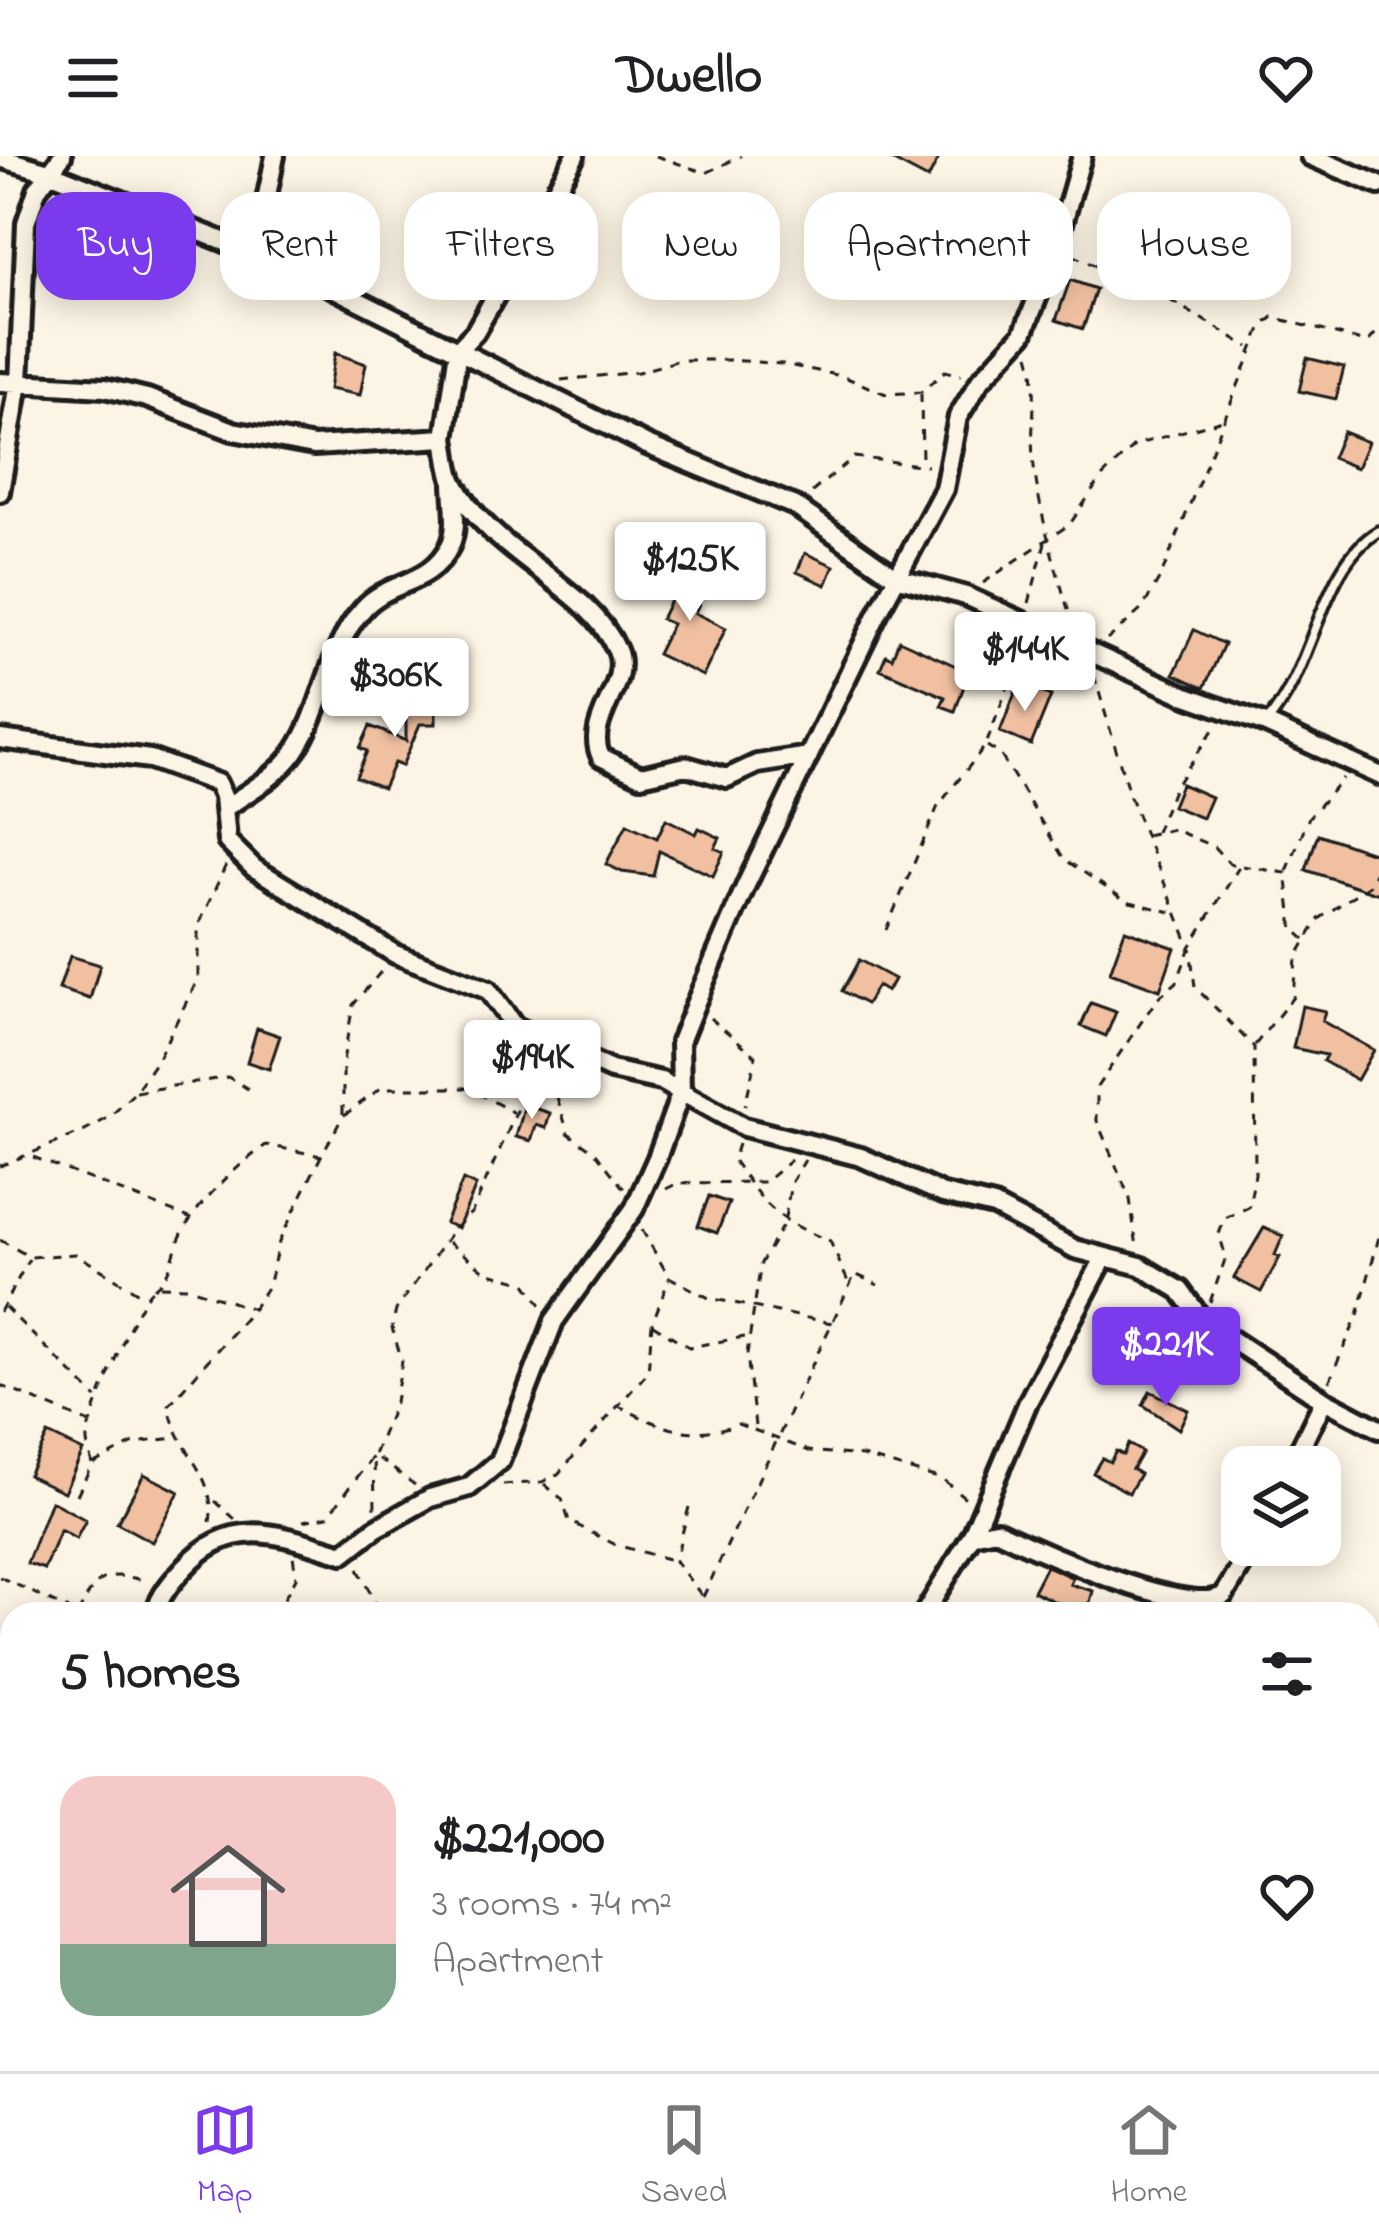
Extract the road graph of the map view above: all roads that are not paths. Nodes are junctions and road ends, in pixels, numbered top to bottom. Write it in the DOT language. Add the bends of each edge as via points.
graph roads {
  1 [pos="275,156"];
  2 [pos="575,156"];
  3 [pos="1082,156"];
  4 [pos="1310,156"];
  5 [pos="0,158"];
  6 [pos="57,164"];
  7 [pos="1379,185"];
  8 [pos="268,192"];
  9 [pos="220,239"];
  10 [pos="351,300"];
  11 [pos="458,350"];
  12 [pos="9,382"];
  13 [pos="446,438"];
  14 [pos="453,482"];
  15 [pos="0,492"];
  16 [pos="1379,531"];
  17 [pos="896,577"];
  18 [pos="1266,724"];
  19 [pos="0,740"];
  20 [pos="809,756"];
  21 [pos="1379,775"];
  22 [pos="225,808"];
  23 [pos="681,1092"];
  24 [pos="1103,1260"];
  25 [pos="1324,1400"];
  26 [pos="1379,1429"];
  27 [pos="1301,1446"];
  28 [pos="972,1534"];
  29 [pos="1241,1566"];
  30 [pos="159,1602"];
  31 [pos="931,1602"];
  1 -- 8 [label="street"];
  2 -- 11 [label="street"];
  3 -- 17 [label="street" via="1023,334 958,417 944,489"];
  4 -- 7 [label="street"];
  5 -- 6 [label="street"];
  6 -- 9 [label="street"];
  6 -- 12 [label="street" via="26,224"];
  10 -- 11 [label="street"];
  11 -- 13 [label="street"];
  11 -- 17 [label="street" via="721,479 795,506"];
  12 -- 13 [label="street" via="105,388 233,431 314,446"];
  12 -- 15 [label="street"];
  13 -- 14 [label="street"];
  14 -- 20 [label="street" via="500,542 586,607 616,647 618,666 595,738 609,764 641,776 686,766 727,778"];
  14 -- 22 [label="street" via="449,549 426,576 365,605 298,748"];
  16 -- 18 [label="lane" via="1344,560 1295,678"];
  17 -- 18 [label="street" via="966,596"];
  17 -- 20 [label="street"];
  18 -- 21 [label="street"];
  19 -- 22 [label="street" via="172,764 218,783"];
  20 -- 23 [label="street" via="680,1042"];
  22 -- 23 [label="street" via="227,841 271,879 395,954 488,990 514,1027"];
  23 -- 24 [label="street" via="744,1127 861,1157 943,1194 994,1206"];
  23 -- 30 [label="street" via="634,1207 560,1312 500,1461 470,1487 430,1498 343,1554 293,1531 207,1542"];
  24 -- 25 [label="street" via="1140,1266 1180,1290 1203,1321"];
  24 -- 28 [label="street" via="1028,1402"];
  25 -- 26 [label="street"];
  25 -- 27 [label="street"];
  28 -- 29 [label="street" via="996,1530 1126,1583 1202,1601 1224,1595"];
  28 -- 31 [label="street"];
}
